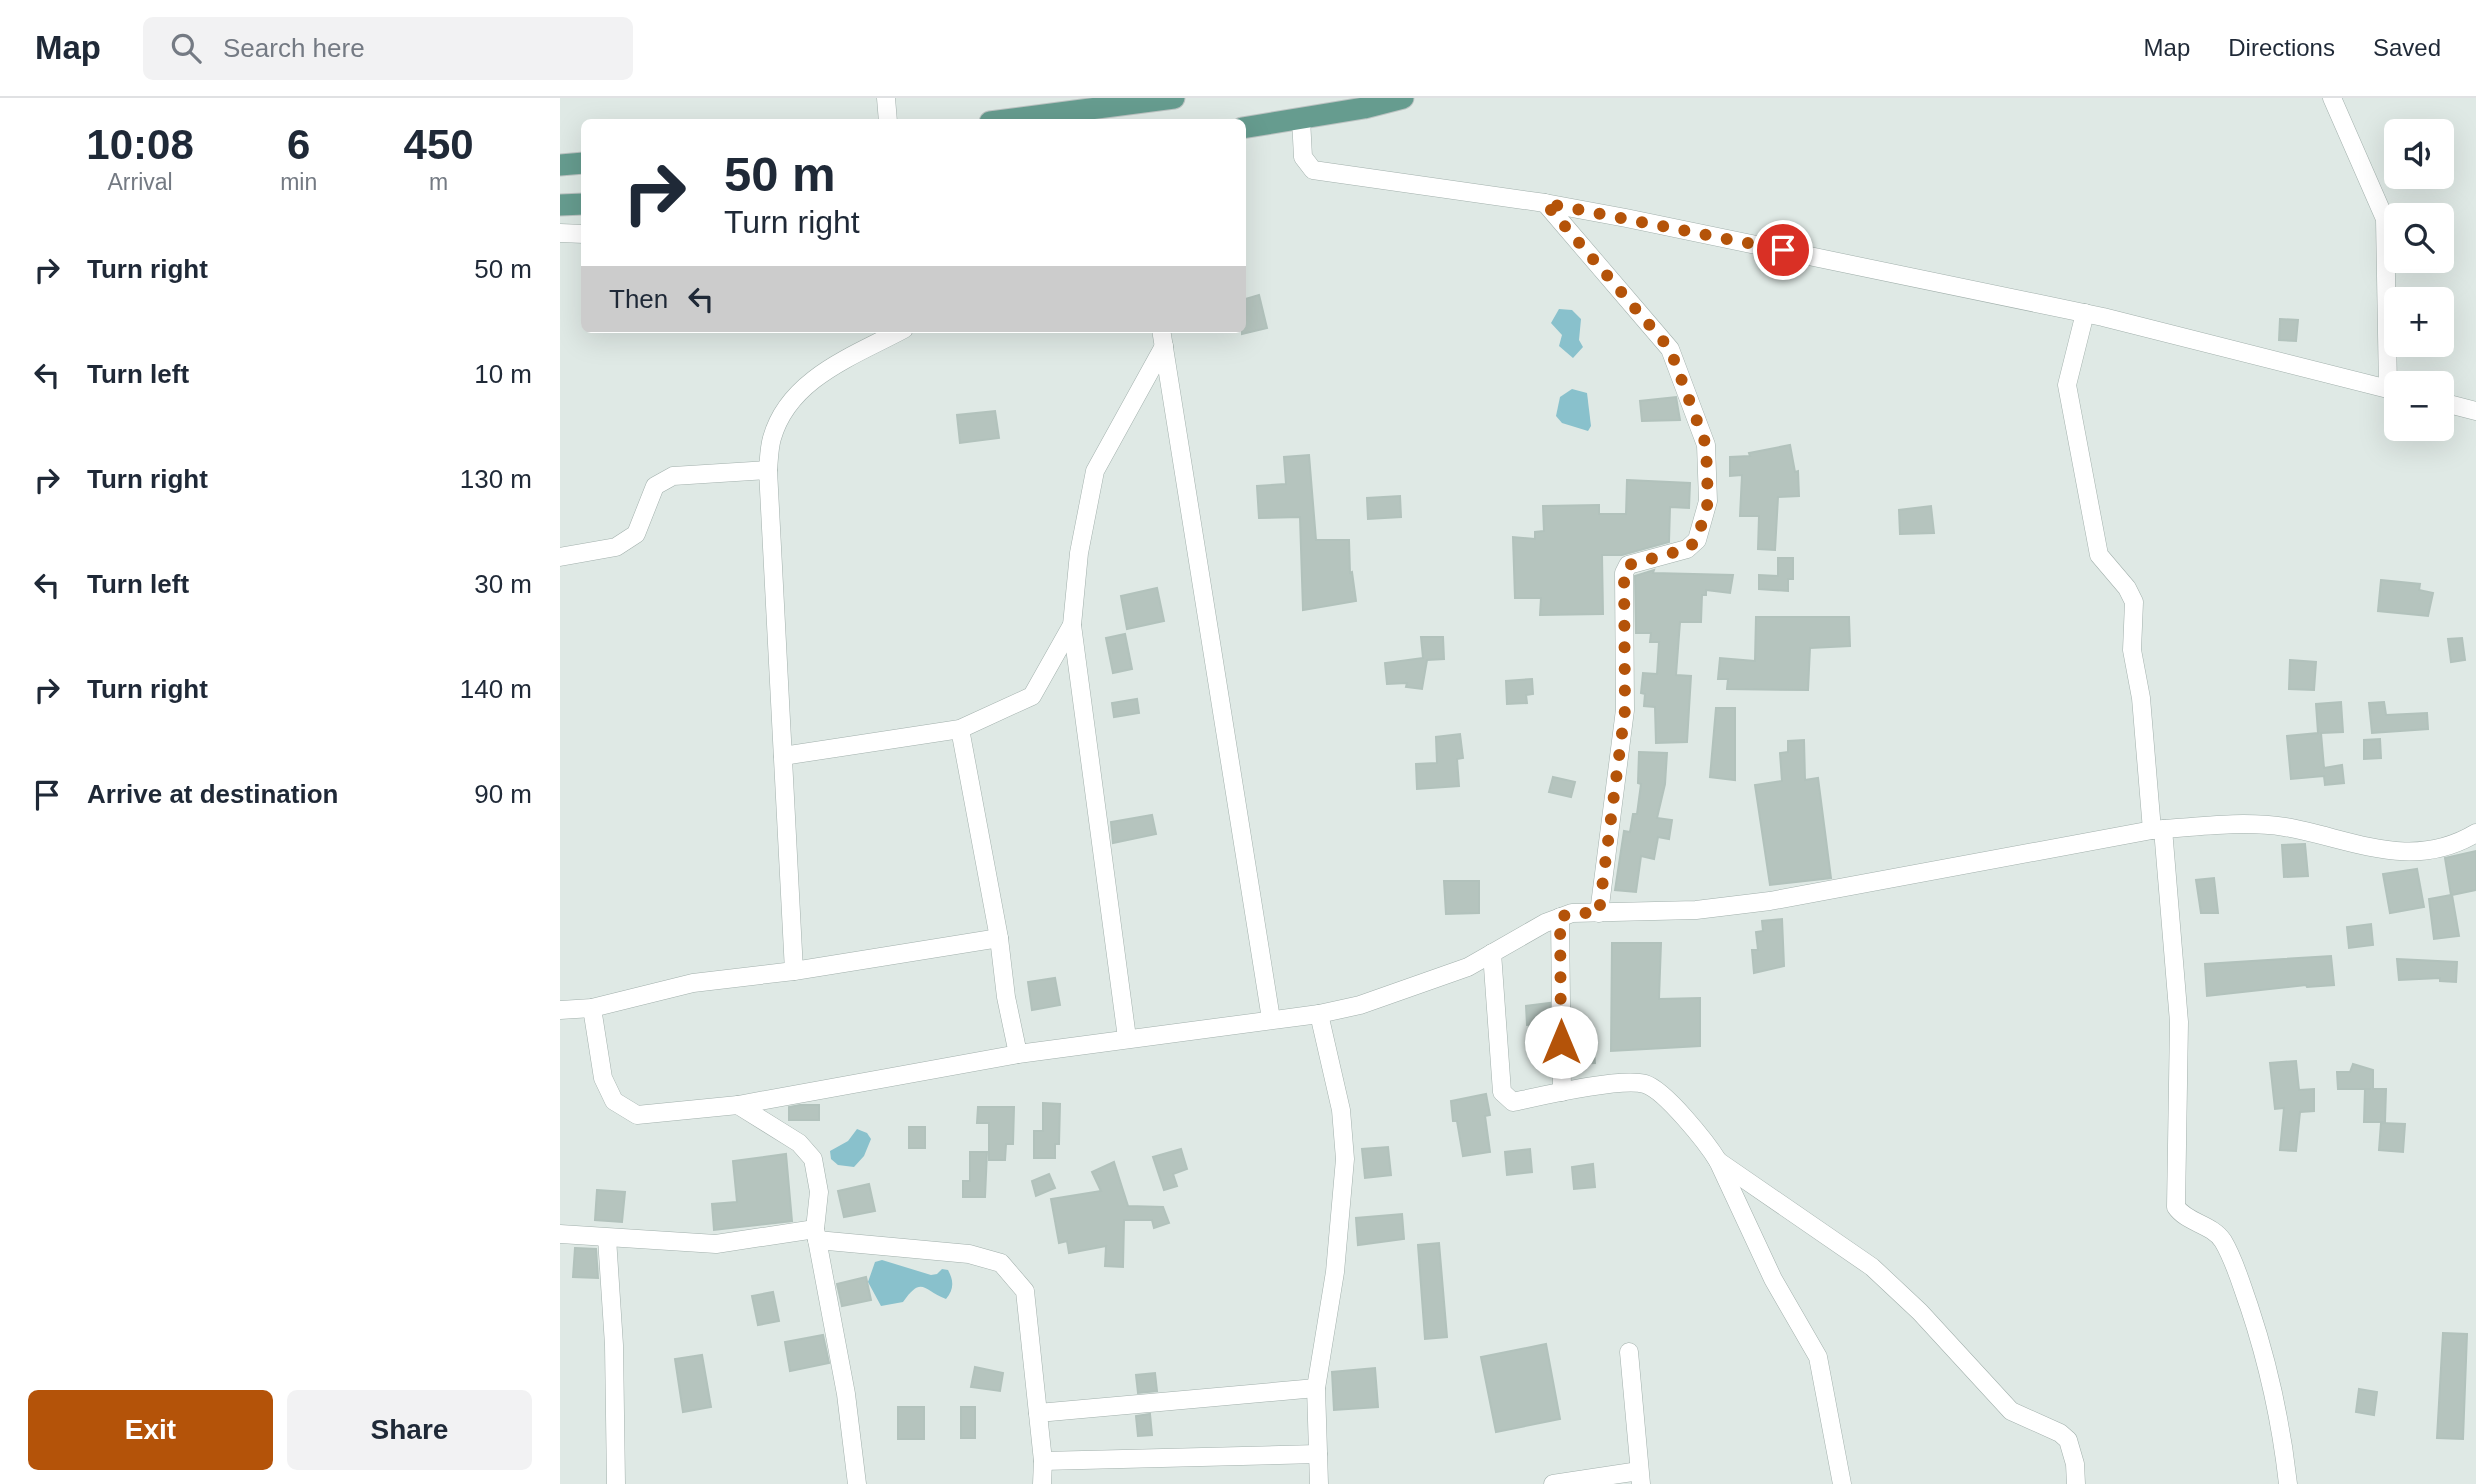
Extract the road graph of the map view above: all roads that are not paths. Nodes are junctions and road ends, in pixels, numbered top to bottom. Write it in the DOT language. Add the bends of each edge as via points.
graph roads {
  1 [pos="886,98"];
  2 [pos="1174,98"];
  3 [pos="1403,98"];
  4 [pos="2332,98"];
  5 [pos="1139,100"];
  6 [pos="888,119"];
  7 [pos="1010,119"];
  8 [pos="1301,119"];
  9 [pos="1246,127"];
  10 [pos="581,163"];
  11 [pos="560,165"];
  12 [pos="1545,203"];
  13 [pos="581,204"];
  14 [pos="560,205"];
  15 [pos="560,233"];
  16 [pos="581,234"];
  17 [pos="2085,313"];
  18 [pos="896,333"];
  19 [pos="1163,337"];
  20 [pos="2391,371"];
  21 [pos="2384,388"];
  22 [pos="2454,405"];
  23 [pos="2476,411"];
  24 [pos="768,470"];
  25 [pos="560,557"];
  26 [pos="1072,625"];
  27 [pos="960,729"];
  28 [pos="783,756"];
  29 [pos="2157,830"];
  30 [pos="2476,833"];
  31 [pos="1599,913"];
  32 [pos="1560,917"];
  33 [pos="999,938"];
  34 [pos="1492,953"];
  35 [pos="794,971"];
  36 [pos="592,1008"];
  37 [pos="560,1010"];
  38 [pos="1319,1014"];
  39 [pos="1271,1019"];
  40 [pos="1127,1038"];
  41 [pos="1018,1054"];
  42 [pos="1562,1093"];
  43 [pos="738,1105"];
  44 [pos="1718,1161"];
  45 [pos="560,1234"];
  46 [pos="816,1235"];
  47 [pos="607,1238"];
  48 [pos="1629,1352"];
  49 [pos="1316,1388"];
  50 [pos="1038,1413"];
  51 [pos="1318,1454"];
  52 [pos="1043,1461"];
  53 [pos="1640,1478"];
  54 [pos="616,1484"];
  55 [pos="857,1484"];
  56 [pos="1042,1484"];
  57 [pos="1318,1484"];
  58 [pos="1553,1484"];
  59 [pos="1842,1484"];
  60 [pos="2076,1484"];
  61 [pos="2288,1484"];
  1 -- 6 [label="street"];
  2 -- 5 [label="main road"];
  3 -- 8 [label="main road"];
  4 -- 20 [label="street" via="2385,219"];
  5 -- 7 [label="main road"];
  8 -- 9 [label="main road"];
  8 -- 12 [label="street" via="1303,158 1313,170"];
  10 -- 11 [label="main road"];
  12 -- 17 [label="street"];
  12 -- 31 [label="street" via="1670,349 1706,445 1710,474 1706,513 1697,540 1687,549 1628,565 1624,573 1625,710"];
  13 -- 14 [label="main road"];
  15 -- 16 [label="street"];
  17 -- 21 [label="street"];
  17 -- 29 [label="street" via="2067,385 2099,555 2134,602 2132,650"];
  18 -- 24 [label="street" via="817,375 789,402 772,438"];
  19 -- 26 [label="street" via="1095,471 1079,553"];
  19 -- 39 [label="street"];
  22 -- 23 [label="street"];
  24 -- 25 [label="street" via="673,476 655,485 636,534 616,547"];
  24 -- 28 [label="street"];
  26 -- 27 [label="street" via="1032,696"];
  26 -- 40 [label="street"];
  27 -- 28 [label="street"];
  27 -- 33 [label="street"];
  28 -- 35 [label="street"];
  29 -- 30 [label="street" via="2210,825 2284,827 2363,848 2416,852 2455,846"];
  29 -- 31 [label="street" via="1770,901 1696,910"];
  29 -- 61 [label="street" via="2179,1022 2176,1207 2182,1216 2221,1238 2235,1265 2280,1413"];
  31 -- 32 [label="street"];
  32 -- 34 [label="street"];
  32 -- 42 [label="street"];
  33 -- 35 [label="street"];
  33 -- 41 [label="street"];
  34 -- 38 [label="street" via="1468,967 1360,1005"];
  34 -- 42 [label="street" via="1502,1092 1513,1102"];
  35 -- 36 [label="street" via="692,983"];
  36 -- 37 [label="street"];
  36 -- 43 [label="street" via="603,1079 614,1101 637,1115"];
  38 -- 39 [label="street"];
  38 -- 49 [label="street" via="1341,1110 1345,1160 1335,1272"];
  39 -- 40 [label="street"];
  40 -- 41 [label="street"];
  41 -- 43 [label="street"];
  42 -- 44 [label="street" via="1622,1083 1647,1084 1680,1112"];
  43 -- 46 [label="street" via="799,1143 813,1159 819,1192"];
  44 -- 59 [label="street" via="1773,1279 1818,1357"];
  44 -- 60 [label="street" via="1872,1267 2011,1411 2060,1433 2071,1452"];
  45 -- 47 [label="street"];
  46 -- 47 [label="street" via="716,1244"];
  46 -- 50 [label="street" via="970,1254 1001,1263 1025,1290"];
  46 -- 55 [label="street" via="846,1394"];
  47 -- 54 [label="street"];
  48 -- 53 [label="street"];
  49 -- 50 [label="street"];
  49 -- 51 [label="street"];
  50 -- 52 [label="street"];
  51 -- 52 [label="street"];
  51 -- 57 [label="street"];
  52 -- 56 [label="street"];
  53 -- 58 [label="street"];
}
